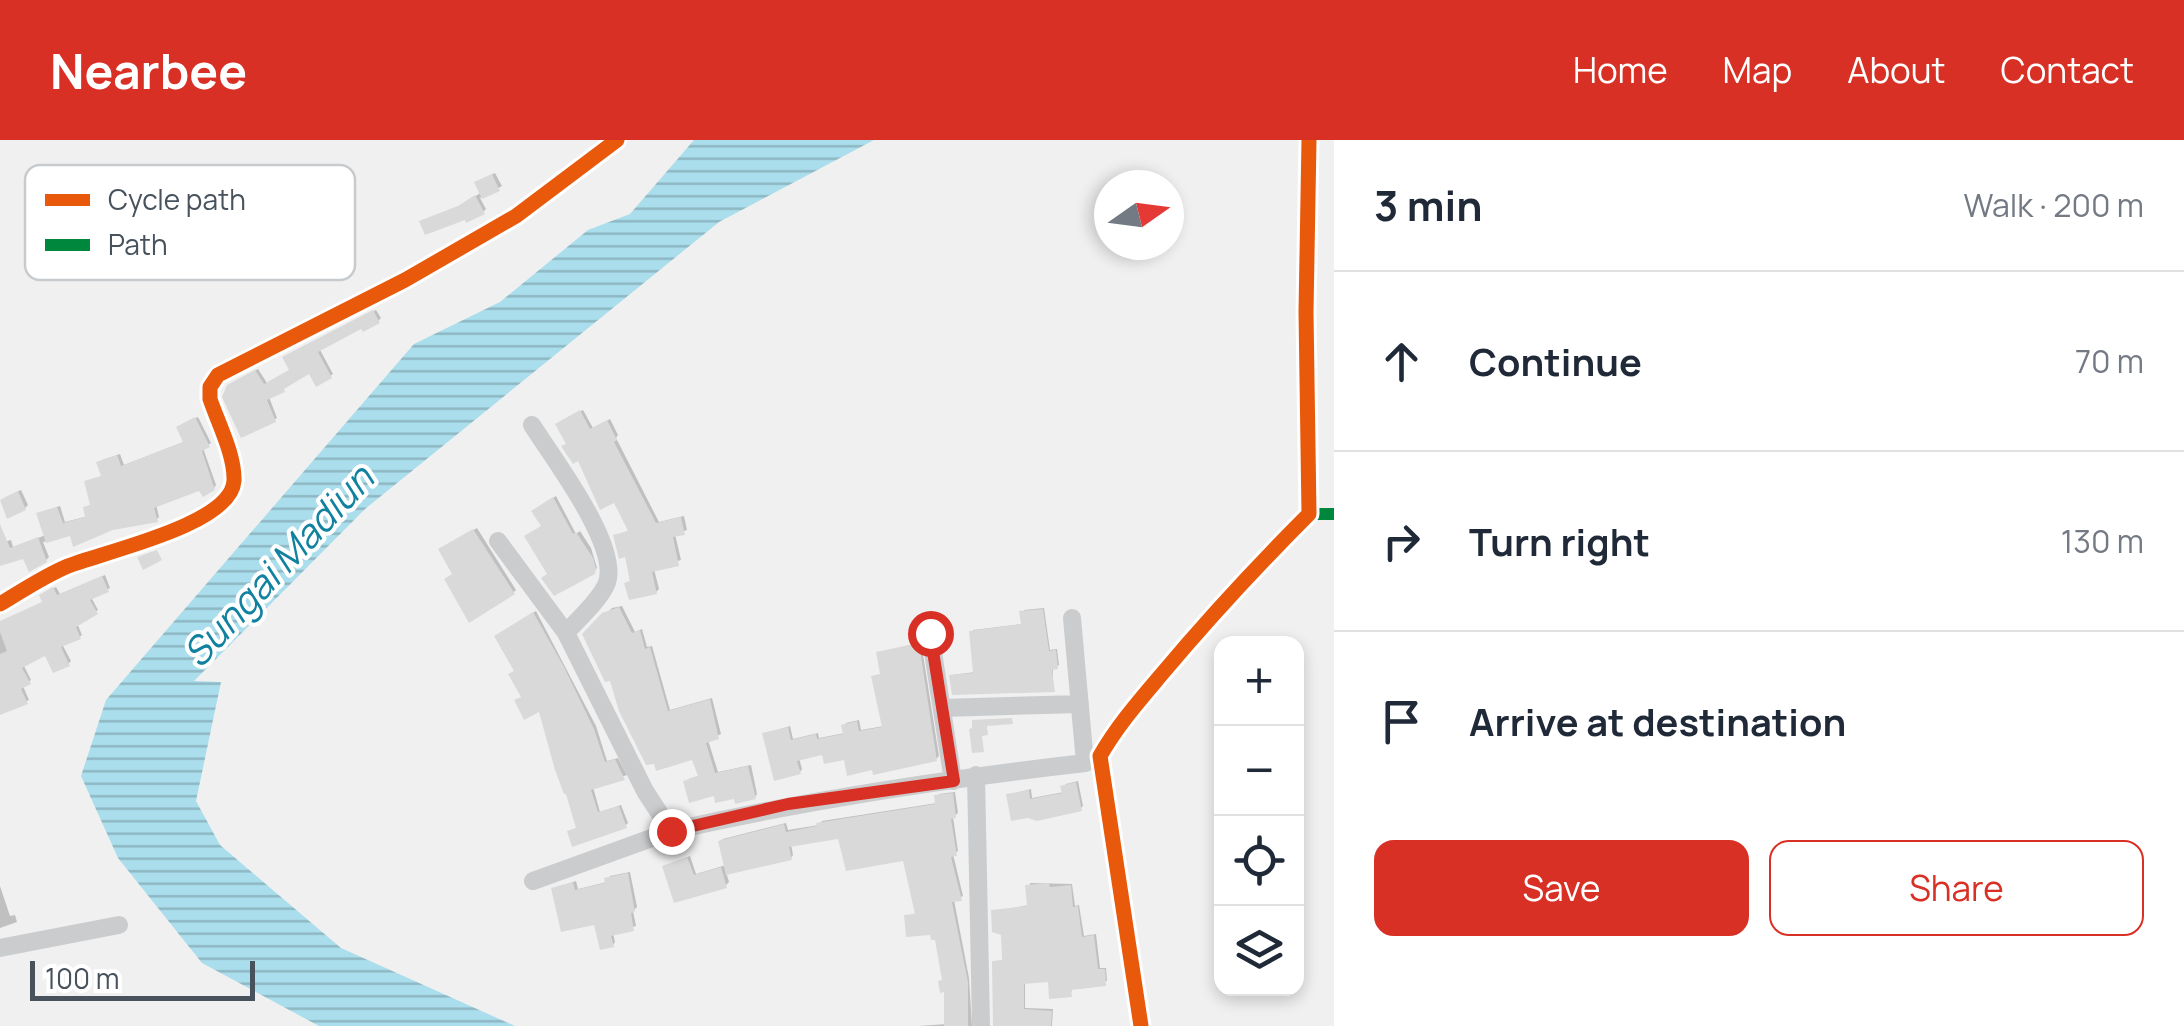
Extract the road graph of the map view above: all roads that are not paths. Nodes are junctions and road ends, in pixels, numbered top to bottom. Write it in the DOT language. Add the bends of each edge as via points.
graph roads {
  1 [pos="1309,140"];
  2 [pos="609,143"];
  3 [pos="532,424"];
  4 [pos="498,541"];
  5 [pos="0,604"];
  6 [pos="1072,618"];
  7 [pos="566,633"];
  8 [pos="930,633"];
  9 [pos="1080,704"];
  10 [pos="942,708"];
  11 [pos="1092,759"];
  12 [pos="976,775"];
  13 [pos="954,781"];
  14 [pos="671,831"];
  15 [pos="533,881"];
  16 [pos="119,925"];
  17 [pos="0,948"];
  18 [pos="981,1026"];
  19 [pos="1141,1026"];
  1 -- 11 [label="street" via="1308,514 1247,575"];
  2 -- 5 [label="street" via="516,216 218,375 210,399 234,481 229,496 210,512 62,569"];
  3 -- 7 [label="street" via="609,560 607,584"];
  4 -- 7 [label="street"];
  6 -- 9 [label="street"];
  7 -- 14 [label="street"];
  8 -- 10 [label="street"];
  9 -- 10 [label="street"];
  9 -- 11 [label="street"];
  10 -- 13 [label="street"];
  11 -- 12 [label="street"];
  11 -- 19 [label="street"];
  12 -- 13 [label="street"];
  12 -- 18 [label="street"];
  13 -- 14 [label="street" via="788,804"];
  14 -- 15 [label="street"];
  16 -- 17 [label="street"];
}
